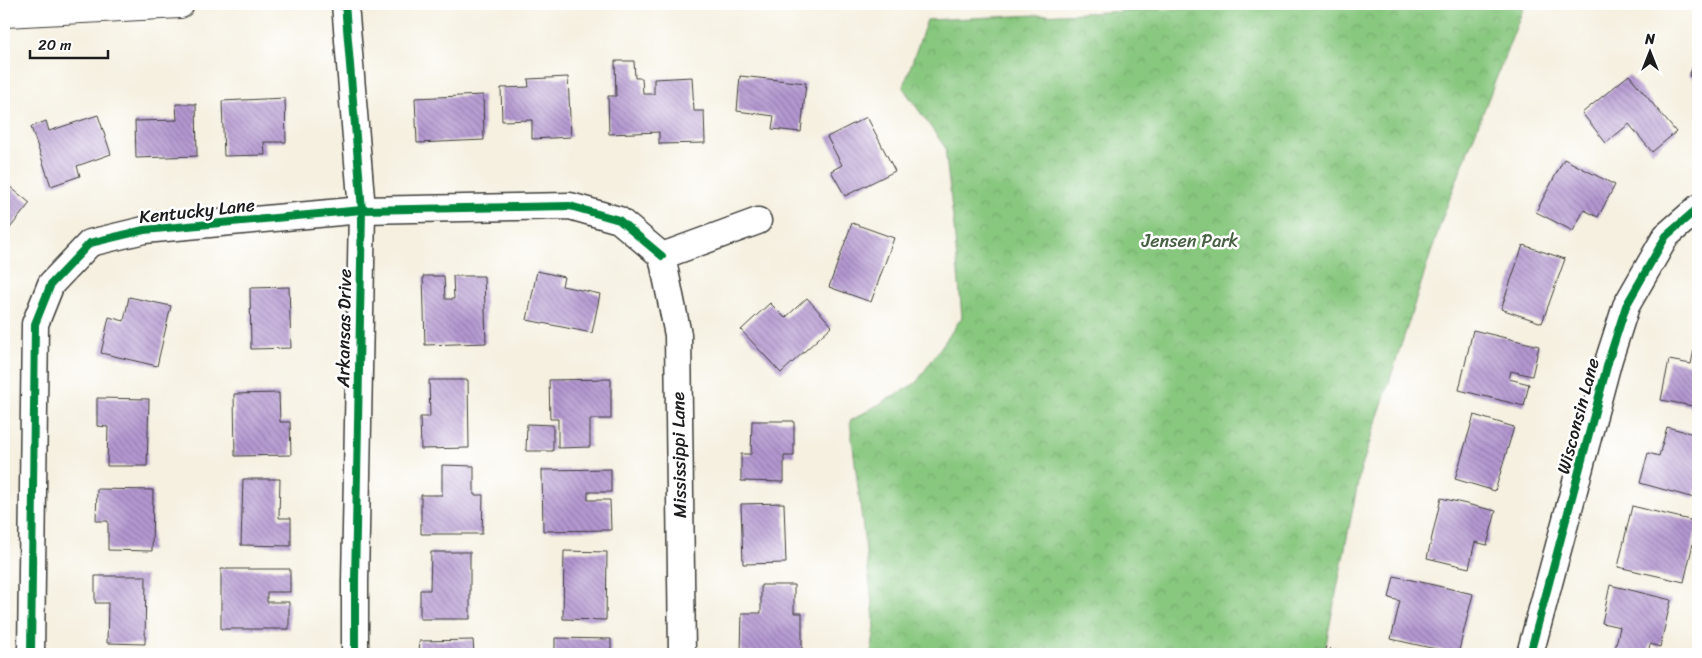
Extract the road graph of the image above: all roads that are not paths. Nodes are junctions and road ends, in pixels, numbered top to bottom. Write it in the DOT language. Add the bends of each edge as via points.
graph roads {
  1 [pos="180,4"];
  2 [pos="345,4"];
  3 [pos="4,13"];
  4 [pos="1698,208"];
  5 [pos="362,210"];
  6 [pos="758,221"];
  7 [pos="662,256"];
  8 [pos="31,654"];
  9 [pos="355,654"];
  10 [pos="682,654"];
  11 [pos="1530,654"];
  1 -- 3 [label="main road"];
  2 -- 5 [label="street, Arkansas Drive"];
  4 -- 11 [label="street, Wisconsin Lane" via="1666,236 1626,306"];
  5 -- 7 [label="street, Kentucky Lane" via="570,206 619,220"];
  5 -- 8 [label="street, Kentucky Lane" via="144,230 90,244 51,284 35,324"];
  5 -- 9 [label="street, Arkansas Drive"];
  6 -- 7 [label="street"];
  7 -- 10 [label="street, Mississippi Lane" via="678,335"];
}
